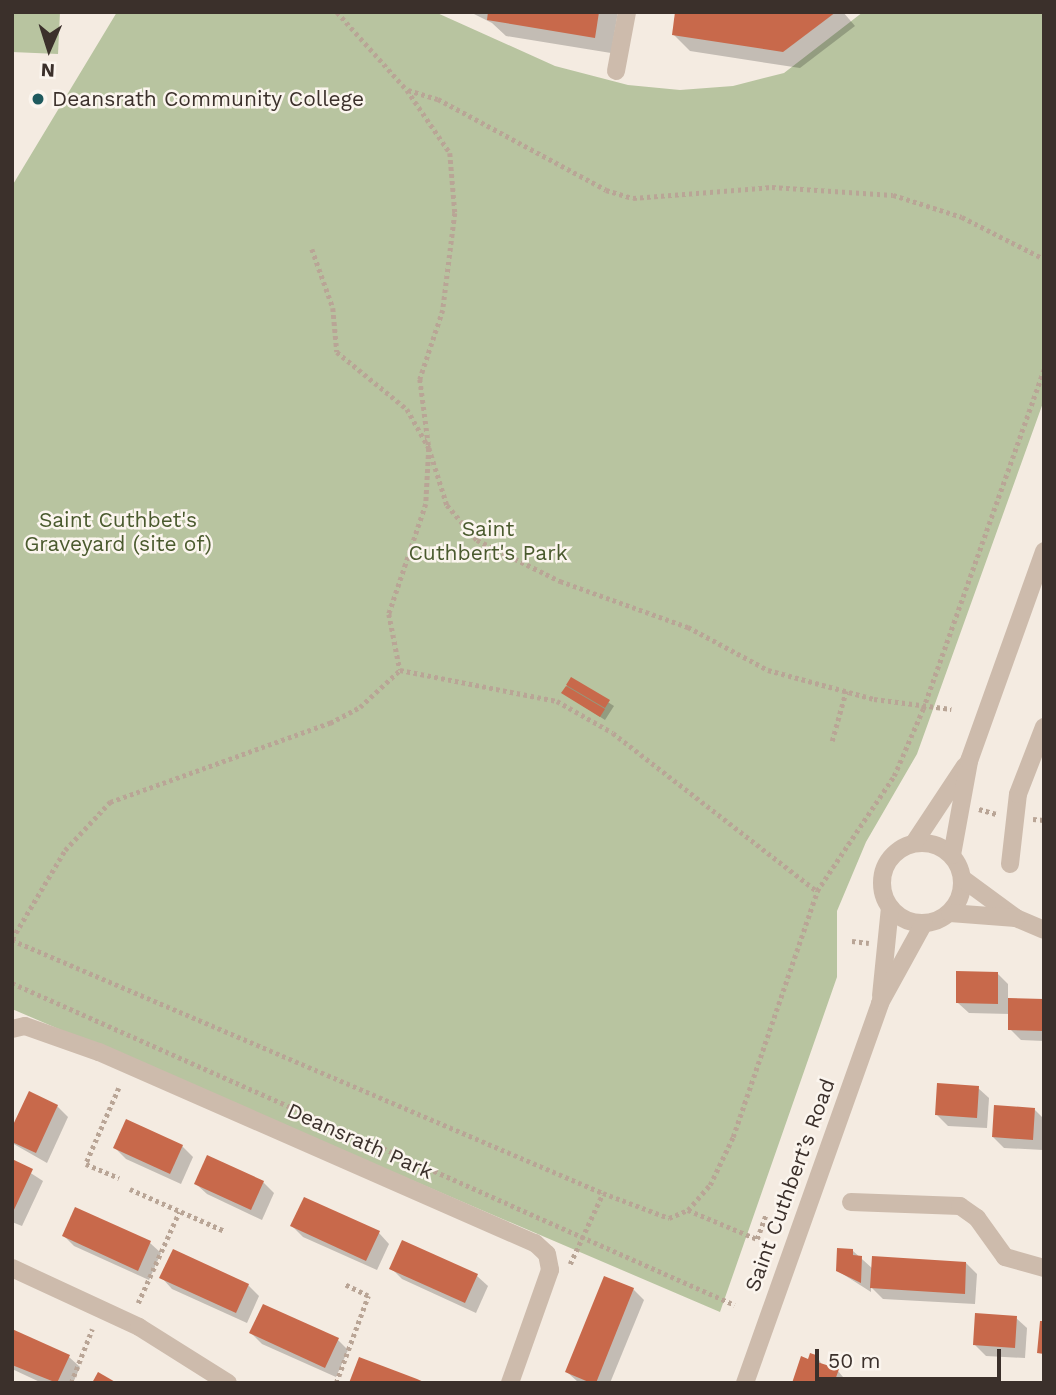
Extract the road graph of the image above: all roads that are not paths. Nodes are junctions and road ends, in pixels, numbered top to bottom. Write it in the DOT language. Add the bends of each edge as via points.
graph roads {
  1 [pos="627,12"];
  2 [pos="616,71"];
  3 [pos="1044,551"];
  4 [pos="1044,727"];
  5 [pos="969,761"];
  6 [pos="914,843"];
  7 [pos="952,855"];
  8 [pos="1010,864"];
  9 [pos="963,879"];
  10 [pos="890,907"];
  11 [pos="950,913"];
  12 [pos="1016,918"];
  13 [pos="924,923"];
  14 [pos="1044,930"];
  15 [pos="880,1003"];
  16 [pos="19,1028"];
  17 [pos="851,1202"];
  18 [pos="12,1268"];
  19 [pos="1044,1268"];
  20 [pos="228,1383"];
  21 [pos="510,1383"];
  22 [pos="745,1383"];
  1 -- 2 [label="street"];
  3 -- 5 [label="street, Saint Cuthbert’s Road"];
  4 -- 8 [label="street" via="1018,794"];
  5 -- 6 [label="street, Saint Cuthbert’s Road"];
  5 -- 7 [label="street, Saint Cuthbert’s Road"];
  6 -- 7 [label="street" via="940,847"];
  6 -- 10 [label="street, Saint Cuthbert’s Road" via="894,853 883,871 883,896"];
  7 -- 9 [label="street"];
  9 -- 11 [label="street"];
  9 -- 12 [label="street"];
  10 -- 13 [label="street" via="898,916"];
  10 -- 15 [label="street, Saint Cuthbert’s Road"];
  11 -- 12 [label="street"];
  11 -- 13 [label="street"];
  12 -- 14 [label="street"];
  13 -- 15 [label="street, Saint Cuthbert’s Road"];
  15 -- 22 [label="street, Saint Cuthbert’s Road"];
  16 -- 21 [label="street, Deansrath Park" via="112,1058 535,1243 547,1254 550,1270"];
  17 -- 19 [label="street" via="960,1206 977,1218 1005,1257"];
  18 -- 20 [label="street" via="139,1326"];
}
